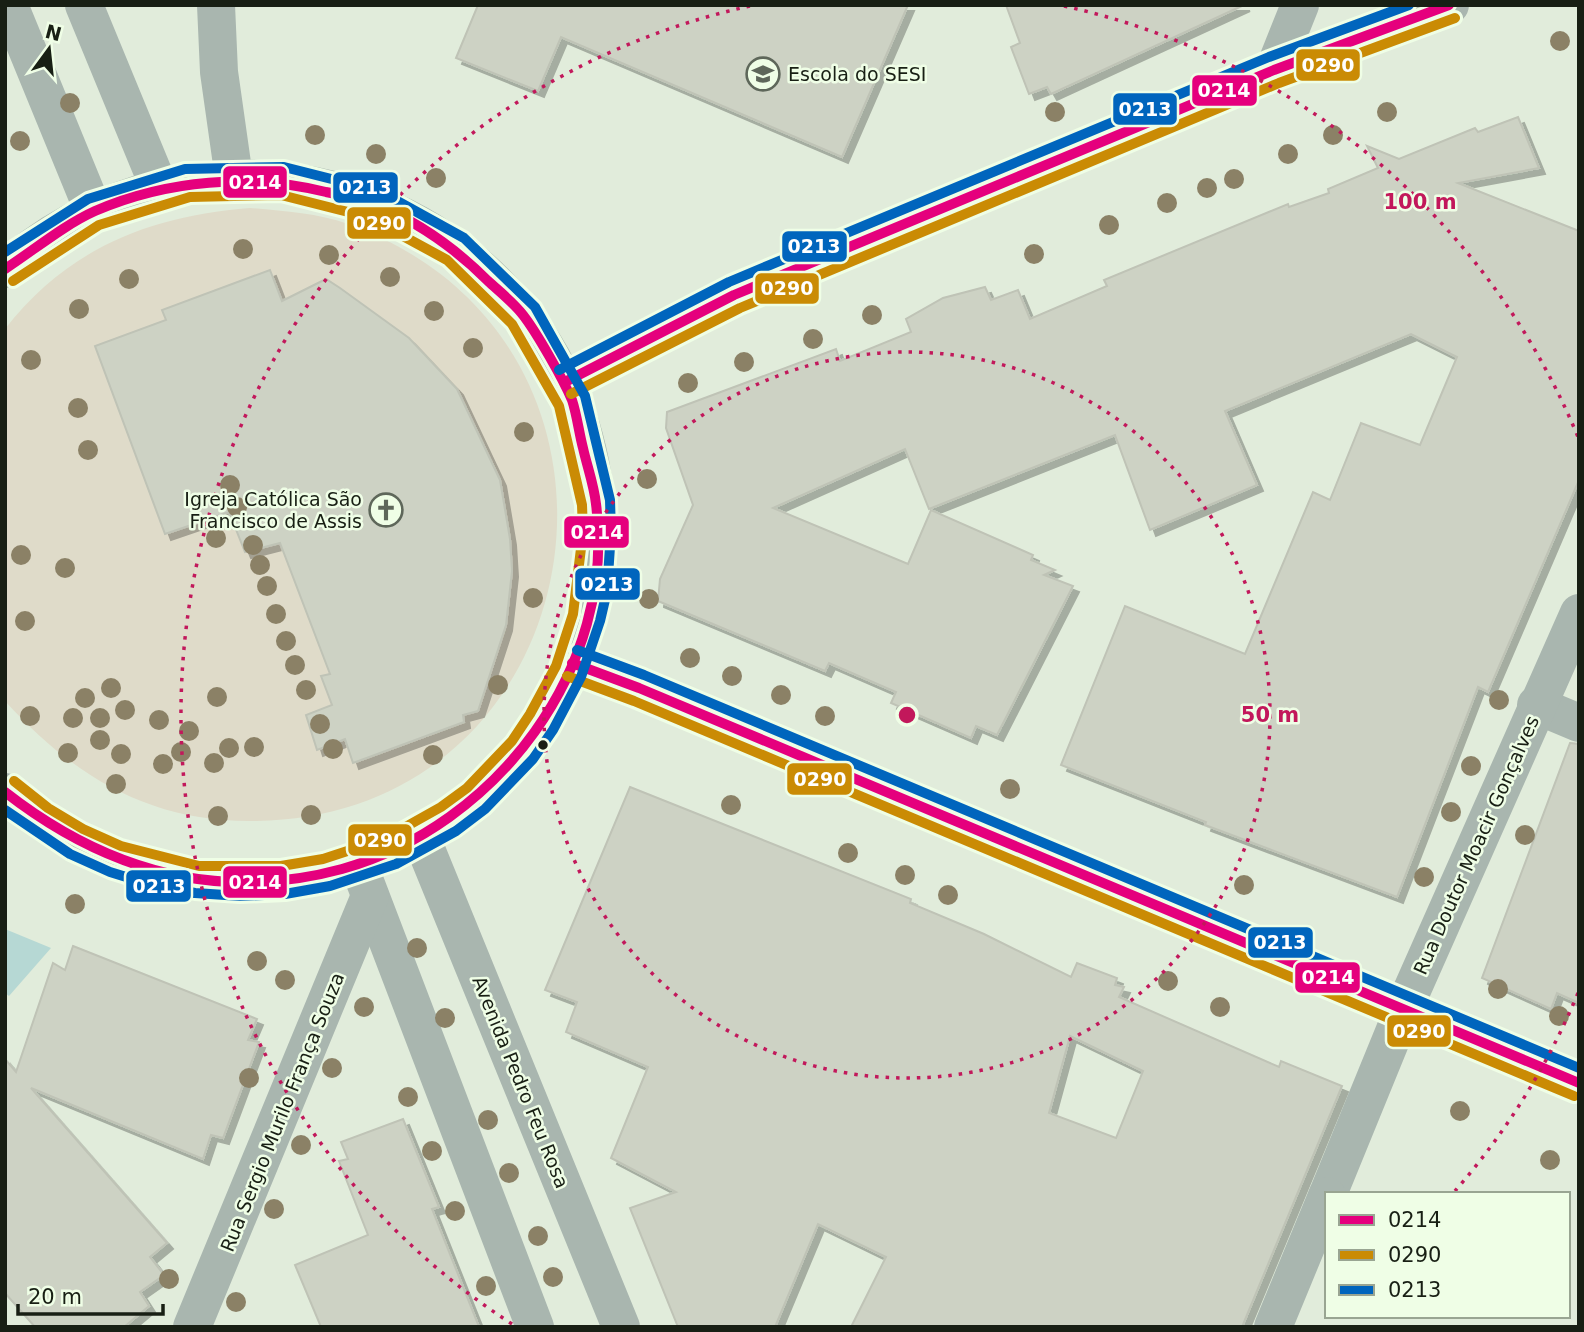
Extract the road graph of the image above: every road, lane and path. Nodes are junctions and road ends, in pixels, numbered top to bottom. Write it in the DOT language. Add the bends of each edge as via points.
graph roads {
  1 [pos="9,5"];
  2 [pos="84,5"];
  3 [pos="216,5"];
  4 [pos="1300,5"];
  5 [pos="1450,5"];
  6 [pos="1274,69"];
  7 [pos="234,178"];
  8 [pos="159,187"];
  9 [pos="93,210"];
  10 [pos="5,269"];
  11 [pos="565,382"];
  12 [pos="1579,613"];
  13 [pos="572,663"];
  14 [pos="1536,705"];
  15 [pos="1579,723"];
  16 [pos="5,792"];
  17 [pos="421,837"];
  18 [pos="365,881"];
  19 [pos="1404,1008"];
  20 [pos="1579,1083"];
  21 [pos="1328,1192"];
  22 [pos="1325,1200"];
  23 [pos="192,1327"];
  24 [pos="535,1327"];
  25 [pos="621,1327"];
  26 [pos="1273,1327"];
  1 -- 9 [label="street"];
  2 -- 8 [label="street"];
  3 -- 7 [label="street" via="219,72"];
  4 -- 6 [label="street"];
  5 -- 6 [label="street"];
  6 -- 11 [label="street" via="734,295"];
  7 -- 8 [label="street"];
  7 -- 11 [label="street" via="304,183 351,195 397,213 439,237 512,301"];
  8 -- 9 [label="street"];
  9 -- 10 [label="street" via="35,243"];
  11 -- 13 [label="street" via="582,427 598,522 588,618"];
  12 -- 14 [label="street, Rua Doutor Moacir Gonçalves"];
  13 -- 17 [label="street" via="555,701 510,766 483,793"];
  13 -- 19 [label="street"];
  14 -- 15 [label="street"];
  14 -- 19 [label="street, Rua Doutor Moacir Gonçalves"];
  16 -- 18 [label="street" via="76,843 125,864 177,878 231,884"];
  17 -- 18 [label="street"];
  17 -- 25 [label="street, Avenida Pedro Feu Rosa"];
  18 -- 23 [label="street, Rua Sergio Murilo França Souza"];
  18 -- 24 [label="street"];
  19 -- 20 [label="street"];
  19 -- 21 [label="street, Rua Doutor Moacir Gonçalves"];
  22 -- 26 [label="street, Rua Doutor Moacir Gonçalves"];
}
